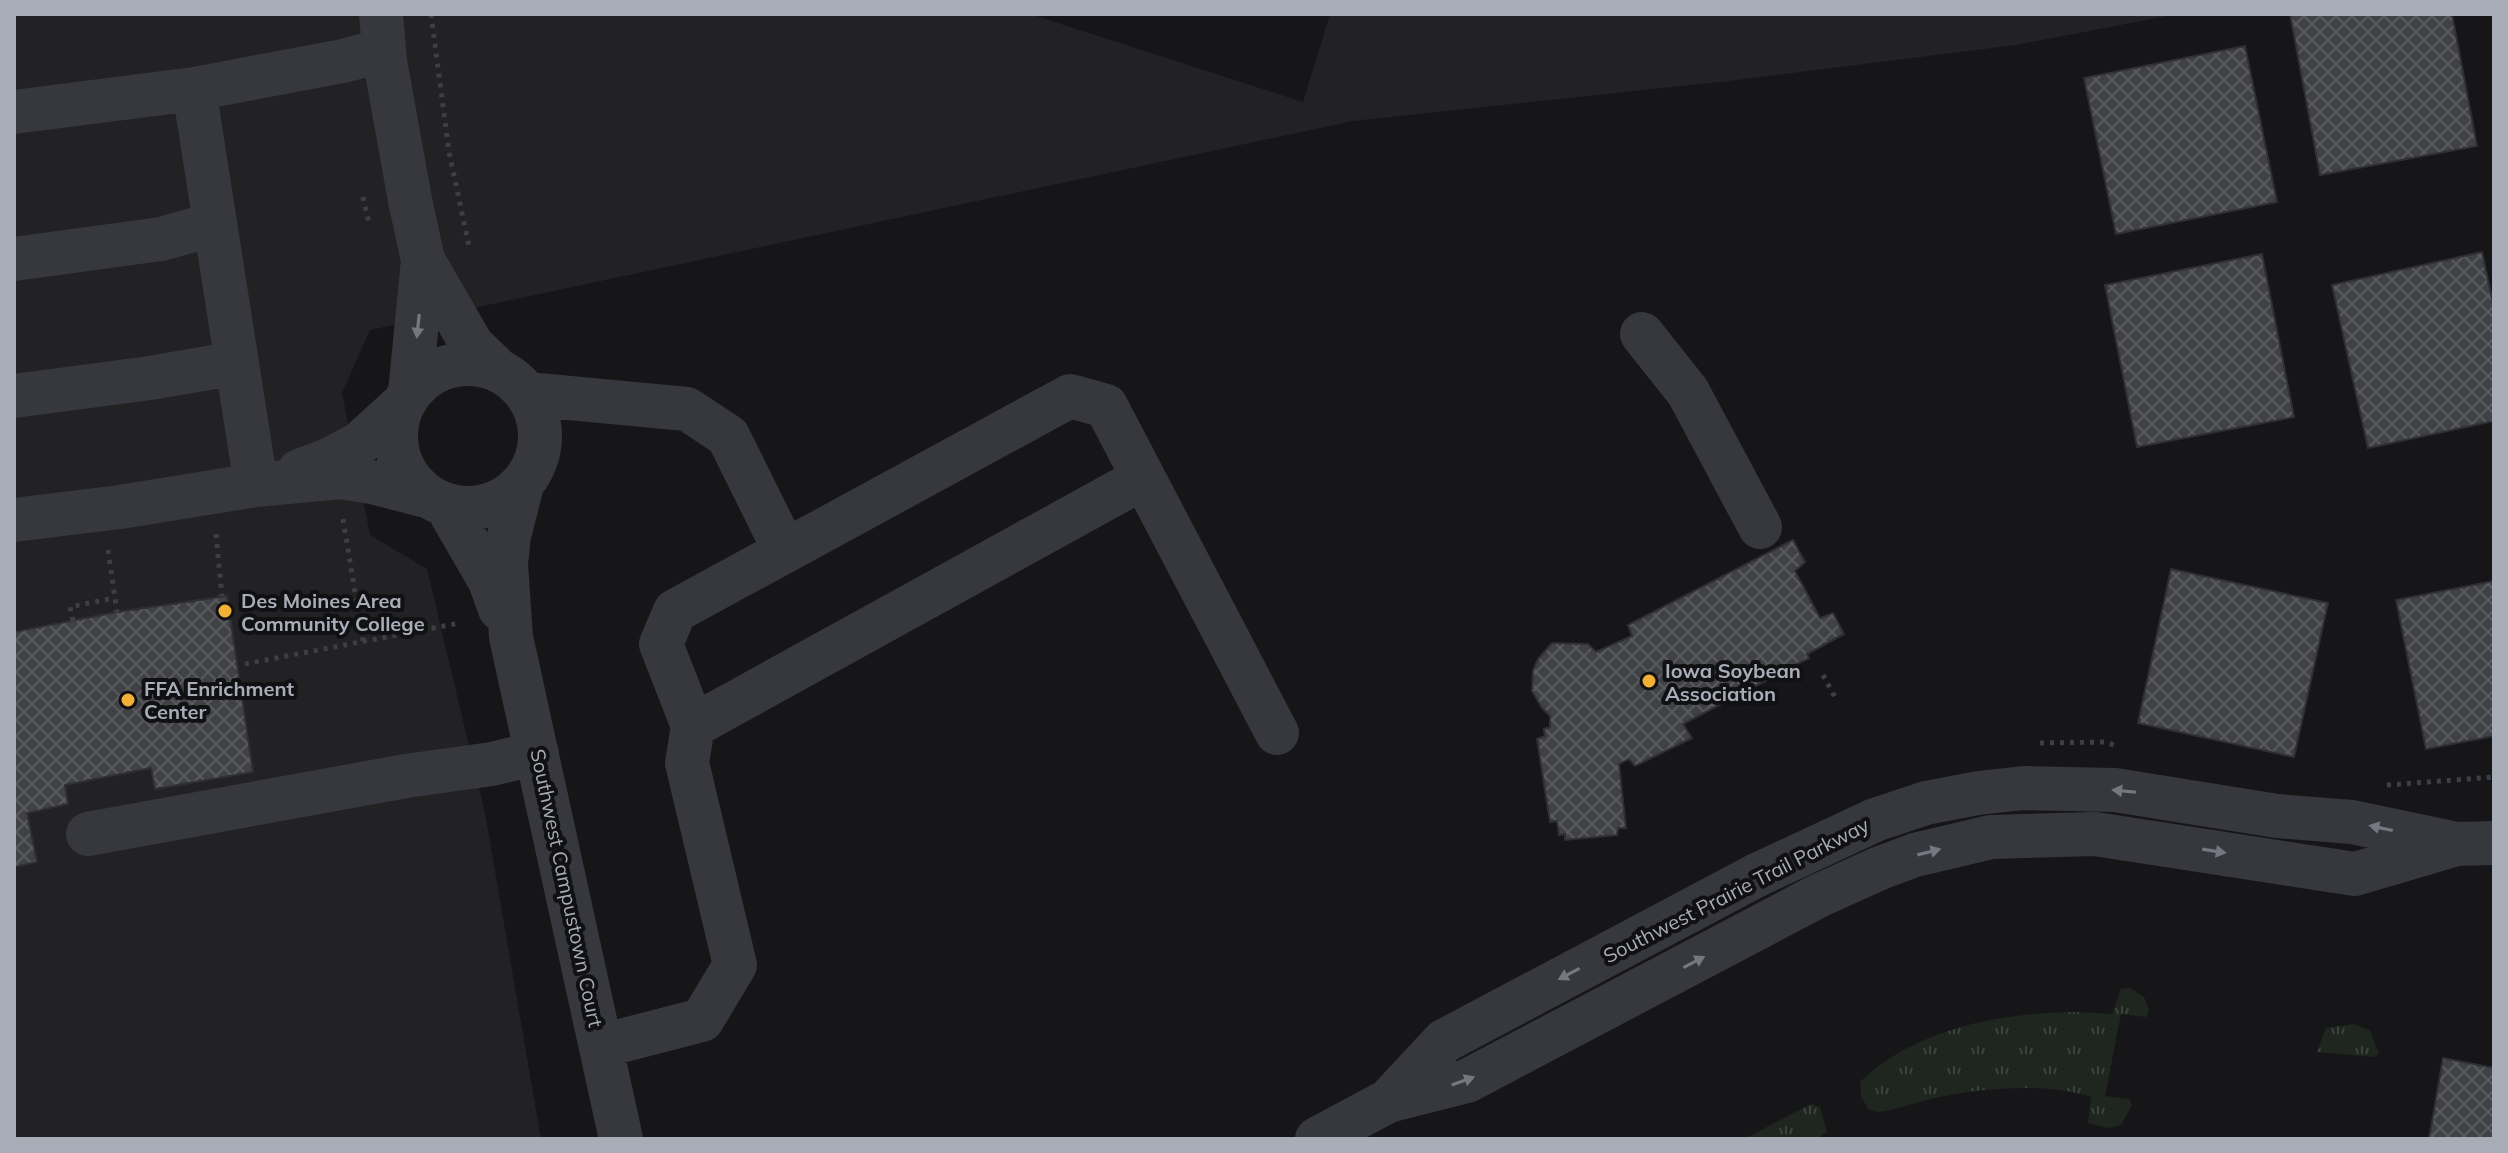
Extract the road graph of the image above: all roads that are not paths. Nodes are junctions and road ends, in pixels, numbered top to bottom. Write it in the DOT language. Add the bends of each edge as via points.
graph roads {
  1 [pos="383,32"];
  2 [pos="194,89"];
  3 [pos="14,112"];
  4 [pos="215,224"];
  5 [pos="14,259"];
  6 [pos="423,260"];
  7 [pos="1642,334"];
  8 [pos="237,363"];
  9 [pos="512,382"];
  10 [pos="14,396"];
  11 [pos="406,398"];
  12 [pos="630,402"];
  13 [pos="531,467"];
  14 [pos="1143,478"];
  15 [pos="256,485"];
  16 [pos="438,501"];
  17 [pos="14,520"];
  18 [pos="1760,527"];
  19 [pos="785,551"];
  20 [pos="511,637"];
  21 [pos="693,726"];
  22 [pos="1277,733"];
  23 [pos="537,753"];
  24 [pos="88,834"];
  25 [pos="2476,844"];
  26 [pos="601,1046"];
  27 [pos="621,1139"];
  28 [pos="1317,1139"];
  1 -- 2 [label="street" via="343,61"];
  1 -- 6 [label="street, Southwest Campustown Court"];
  2 -- 3 [label="street"];
  2 -- 4 [label="street"];
  4 -- 5 [label="street" via="161,239"];
  4 -- 8 [label="street"];
  6 -- 9 [label="street, Southwest Campustown Court" via="472,345"];
  6 -- 11 [label="street, Southwest Campustown Court, one-way"];
  7 -- 18 [label="street" via="1688,392"];
  8 -- 10 [label="street"];
  8 -- 15 [label="street"];
  9 -- 11 [label="street" via="466,363 450,365 421,380"];
  9 -- 12 [label="street"];
  9 -- 13 [label="street, Southwest Campustown Court" via="537,411 541,431"];
  11 -- 15 [label="street" via="359,444"];
  11 -- 16 [label="street, Southwest Campustown Court" via="395,433 401,462 418,488"];
  12 -- 13 [label="street"];
  12 -- 19 [label="street" via="687,409 728,436"];
  13 -- 16 [label="street" via="506,498 487,506 466,508"];
  13 -- 20 [label="street, Southwest Campustown Court" via="509,536"];
  14 -- 19 [label="street" via="1106,406 1070,396"];
  14 -- 21 [label="street"];
  14 -- 22 [label="street"];
  15 -- 16 [label="street" via="334,478 372,482"];
  15 -- 17 [label="street"];
  16 -- 20 [label="street, Southwest Campustown Court" via="490,581"];
  19 -- 21 [label="street" via="675,611 661,644"];
  20 -- 23 [label="street, Southwest Campustown Court"];
  21 -- 26 [label="street" via="687,763 735,965 702,1020"];
  23 -- 24 [label="street"];
  23 -- 26 [label="street, Southwest Campustown Court"];
  25 -- 28 [label="street" via="2355,874 2095,834 2028,834 1954,845 1880,868 1818,896 1467,1081 1388,1101"];
  26 -- 27 [label="street, Southwest Campustown Court"];
}
